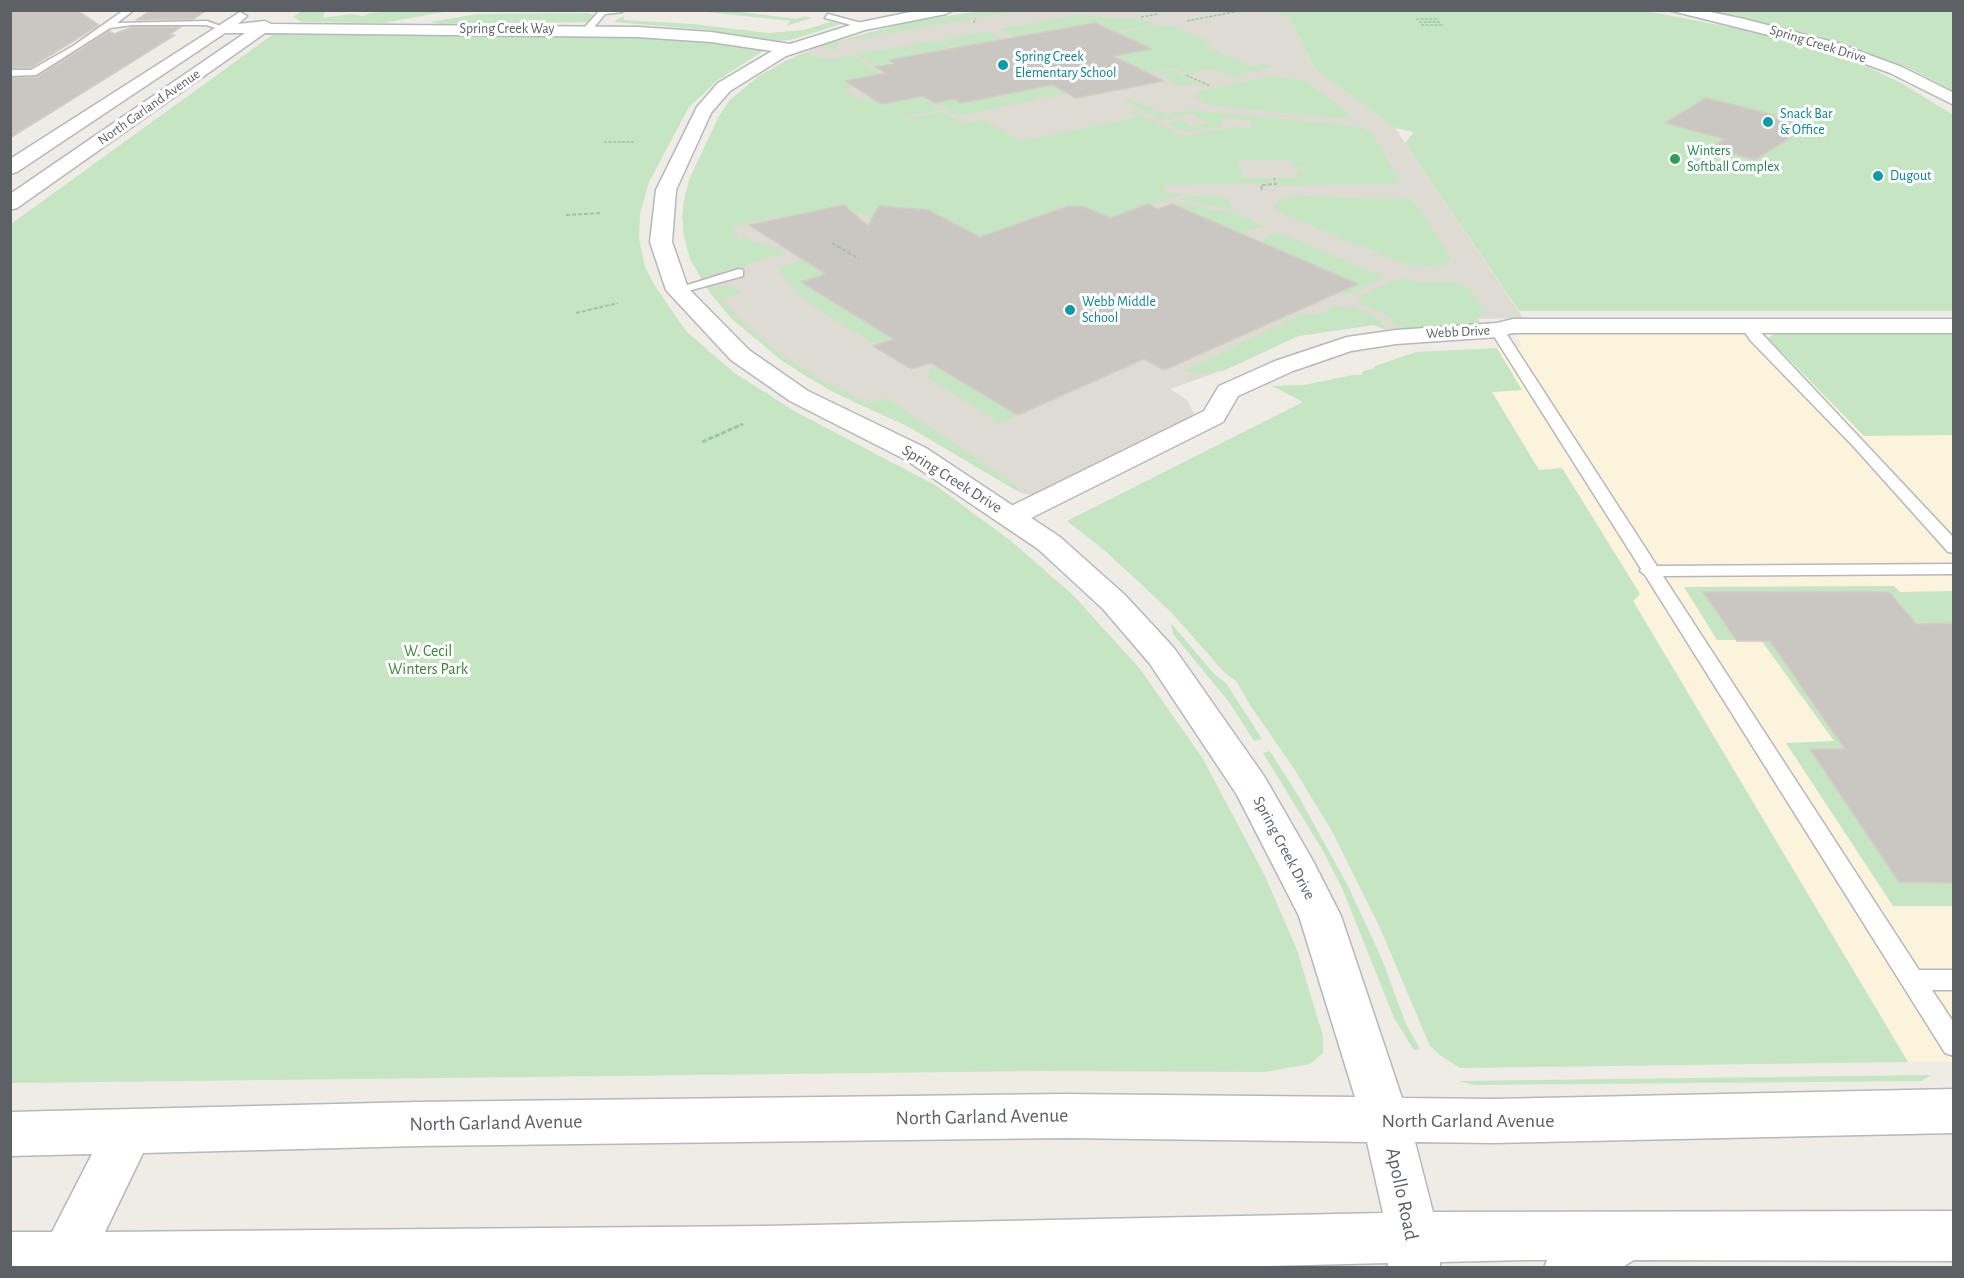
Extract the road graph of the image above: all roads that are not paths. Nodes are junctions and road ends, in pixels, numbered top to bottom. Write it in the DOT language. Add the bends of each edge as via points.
graph roads {
  1 [pos="130,10"];
  2 [pos="249,10"];
  3 [pos="287,10"];
  4 [pos="849,10"];
  5 [pos="946,10"];
  6 [pos="1674,10"];
  7 [pos="603,12"];
  8 [pos="862,26"];
  9 [pos="103,27"];
  10 [pos="222,28"];
  11 [pos="261,29"];
  12 [pos="594,30"];
  13 [pos="790,49"];
  14 [pos="10,72"];
  15 [pos="33,73"];
  16 [pos="18,82"];
  17 [pos="1953,100"];
  18 [pos="10,168"];
  19 [pos="10,204"];
  20 [pos="740,273"];
  21 [pos="677,290"];
  22 [pos="1747,326"];
  23 [pos="1953,326"];
  24 [pos="1497,330"];
  25 [pos="1011,517"];
  26 [pos="1953,548"];
  27 [pos="1953,569"];
  28 [pos="1648,571"];
  29 [pos="1912,980"];
  30 [pos="1953,980"];
  31 [pos="1953,1045"];
  32 [pos="1953,1111"];
  33 [pos="1386,1121"];
  34 [pos="130,1129"];
  35 [pos="10,1134"];
  36 [pos="1953,1236"];
  37 [pos="1626,1237"];
  38 [pos="1414,1252"];
  39 [pos="10,1258"];
  40 [pos="763,1259"];
  41 [pos="64,1263"];
  42 [pos="1570,1268"];
  1 -- 9 [label="lane"];
  2 -- 10 [label="street, North Garland Avenue"];
  3 -- 11 [label="street, North Garland Avenue"];
  4 -- 8 [label="lane" via="828,16"];
  5 -- 8 [label="street, Spring Creek Drive"];
  6 -- 17 [label="street, Spring Creek Drive" via="1831,46 1896,70"];
  7 -- 12 [label="lane"];
  7 -- 12 [label="lane" via="618,12"];
  8 -- 13 [label="street, Spring Creek Drive"];
  9 -- 10 [label="lane" via="123,31"];
  9 -- 15 [label="lane"];
  10 -- 11 [label="street, Spring Creek Way"];
  10 -- 18 [label="street, North Garland Avenue"];
  11 -- 12 [label="street, Spring Creek Way"];
  11 -- 19 [label="street, North Garland Avenue"];
  12 -- 13 [label="street, Spring Creek Way" via="692,34"];
  13 -- 21 [label="street, Spring Creek Drive" via="742,74 712,98 671,176 661,242"];
  14 -- 15 [label="lane"];
  15 -- 16 [label="lane"];
  20 -- 21 [label="lane"];
  21 -- 25 [label="street, Spring Creek Drive" via="722,339 762,371 799,396 916,454"];
  22 -- 23 [label="street, Webb Drive"];
  22 -- 24 [label="street, Webb Drive" via="1513,326"];
  22 -- 26 [label="lane"];
  24 -- 25 [label="street, Webb Drive" via="1396,337 1313,354 1228,391 1214,416"];
  24 -- 28 [label="lane"];
  25 -- 33 [label="street, Spring Creek Drive" via="1049,543 1114,602 1162,656 1251,786 1320,916"];
  27 -- 28 [label="lane"];
  28 -- 29 [label="lane"];
  29 -- 30 [label="lane"];
  29 -- 31 [label="lane"];
  32 -- 33 [label="street, North Garland Avenue"];
  33 -- 34 [label="street, North Garland Avenue" via="1065,1116"];
  33 -- 38 [label="street, Apollo Road"];
  34 -- 35 [label="street, North Garland Avenue"];
  34 -- 41 [label="street"];
  36 -- 37 [label="street"];
  37 -- 38 [label="street"];
  37 -- 42 [label="street"];
  38 -- 40 [label="street"];
  39 -- 41 [label="street"];
  40 -- 41 [label="street"];
}
